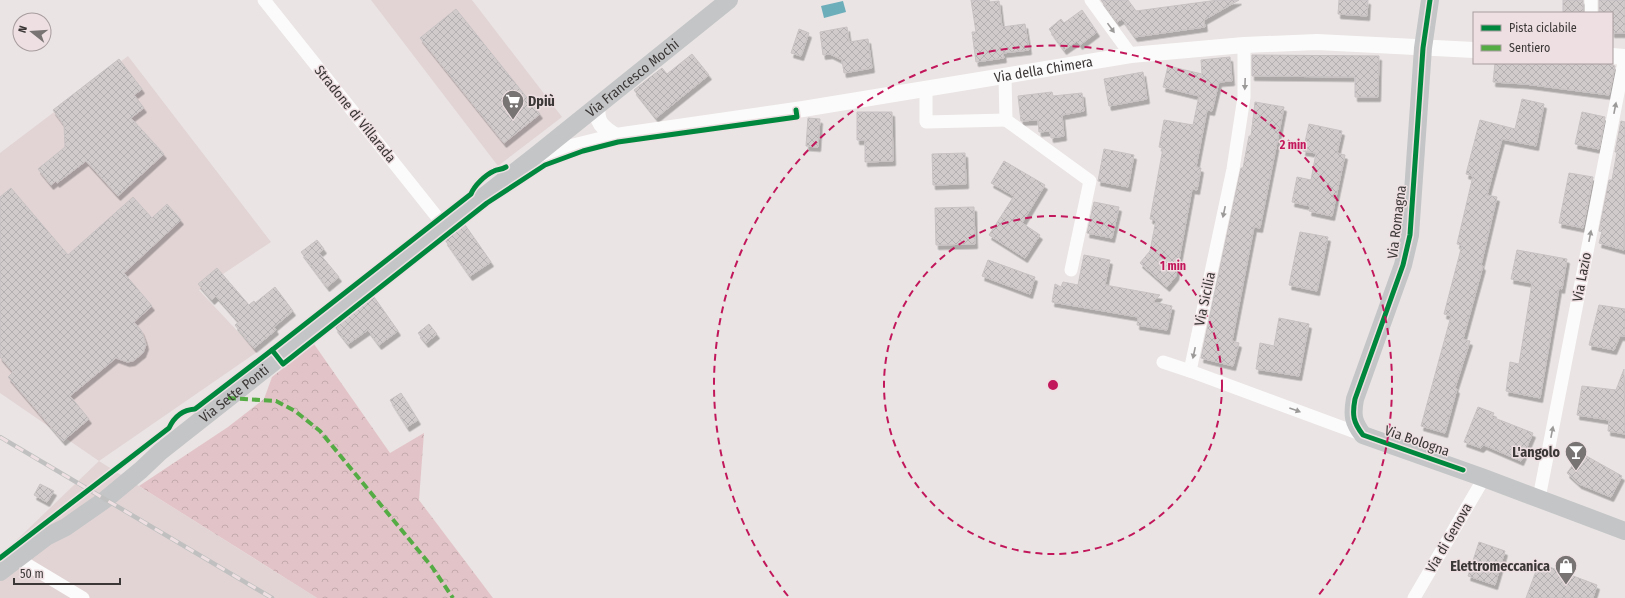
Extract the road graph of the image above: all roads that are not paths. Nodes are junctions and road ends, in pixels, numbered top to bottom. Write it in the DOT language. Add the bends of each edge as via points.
graph roads {
  1 [pos="264,0"];
  2 [pos="729,0"];
  3 [pos="1091,0"];
  4 [pos="1430,0"];
  5 [pos="1592,0"];
  6 [pos="1591,12"];
  7 [pos="1244,45"];
  8 [pos="1423,48"];
  9 [pos="1473,50"];
  10 [pos="1131,55"];
  11 [pos="1613,56"];
  12 [pos="1625,57"];
  13 [pos="1005,77"];
  14 [pos="926,90"];
  15 [pos="598,106"];
  16 [pos="1006,120"];
  17 [pos="616,136"];
  18 [pos="535,156"];
  19 [pos="445,227"];
  20 [pos="1071,270"];
  21 [pos="1163,362"];
  22 [pos="1190,371"];
  23 [pos="1363,435"];
  24 [pos="1484,478"];
  25 [pos="1539,498"];
  26 [pos="1625,531"];
  27 [pos="18,559"];
  28 [pos="0,572"];
  29 [pos="83,598"];
  30 [pos="1414,598"];
  1 -- 19 [label="street, Stradone di Villarada"];
  2 -- 15 [label="main road, Via Francesco Mochi"];
  3 -- 10 [label="street, one-way"];
  4 -- 8 [label="main road, Via Romagna"];
  5 -- 6 [label="street"];
  7 -- 8 [label="street, Via della Chimera" via="1317,42"];
  7 -- 10 [label="street, Via della Chimera"];
  7 -- 22 [label="street, Via Sicilia, one-way" via="1244,97 1233,168"];
  8 -- 9 [label="street, Via della Chimera"];
  8 -- 23 [label="main road, Via Romagna" via="1410,235 1401,272 1354,399 1352,414 1355,425"];
  10 -- 13 [label="street, Via della Chimera"];
  11 -- 12 [label="street"];
  25 -- 12 [label="street, Via Lazio, one-way"];
  13 -- 14 [label="street, Via della Chimera"];
  13 -- 16 [label="street"];
  14 -- 16 [label="street" via="926,122"];
  14 -- 17 [label="street, Via della Chimera"];
  15 -- 17 [label="street" via="596,114 599,122"];
  15 -- 18 [label="main road, Via Francesco Mochi"];
  16 -- 20 [label="street" via="1090,181"];
  17 -- 18 [label="street, Via della Chimera"];
  18 -- 19 [label="main road, Via Sette Ponti"];
  19 -- 27 [label="main road, Via Sette Ponti" via="160,452 136,463 62,519 46,537"];
  21 -- 22 [label="street"];
  22 -- 23 [label="street, one-way"];
  23 -- 24 [label="main road, Via Bologna"];
  24 -- 25 [label="main road, Via Bologna"];
  24 -- 30 [label="street, Via di Genova"];
  25 -- 26 [label="main road, Via Bologna"];
  27 -- 28 [label="main road, Via Sette Ponti"];
  27 -- 29 [label="street"];
}
